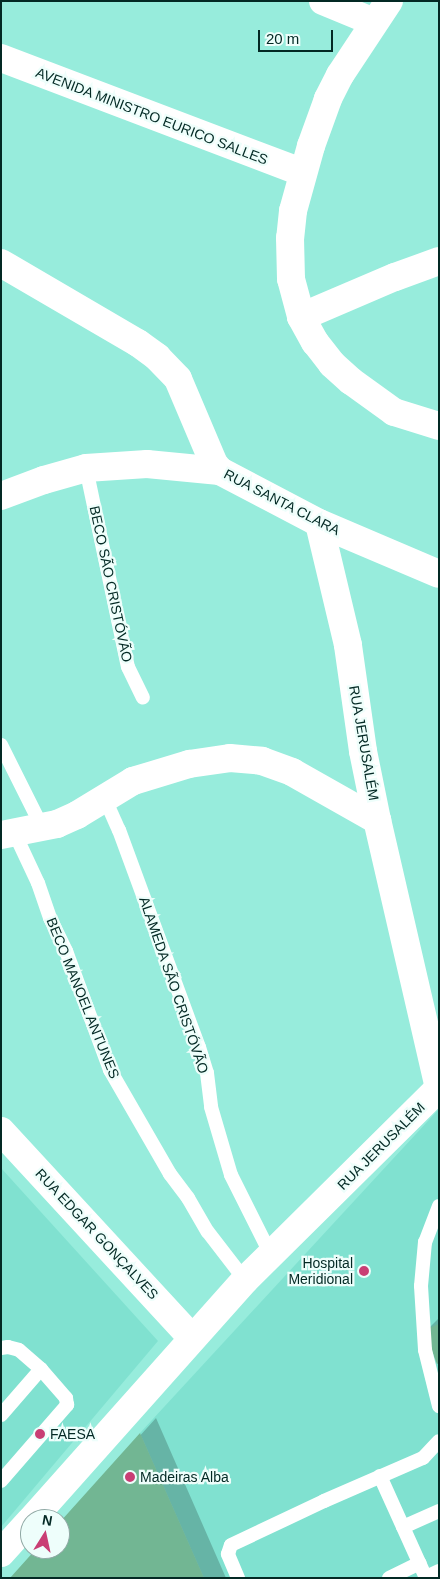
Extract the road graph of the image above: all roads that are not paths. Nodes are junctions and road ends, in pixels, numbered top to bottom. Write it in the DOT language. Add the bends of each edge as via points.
graph roads {
  1 [pos="323,1"];
  2 [pos="381,12"];
  3 [pos="1,58"];
  4 [pos="303,173"];
  5 [pos="439,261"];
  6 [pos="1,263"];
  7 [pos="301,317"];
  8 [pos="439,426"];
  9 [pos="86,468"];
  10 [pos="220,471"];
  11 [pos="1,496"];
  12 [pos="319,523"];
  13 [pos="439,574"];
  14 [pos="143,698"];
  15 [pos="1,745"];
  16 [pos="104,799"];
  17 [pos="377,820"];
  18 [pos="42,827"];
  19 [pos="8,835"];
  20 [pos="439,1088"];
  21 [pos="1,1131"];
  22 [pos="439,1206"];
  23 [pos="271,1255"];
  24 [pos="245,1280"];
  25 [pos="192,1338"];
  26 [pos="1,1348"];
  27 [pos="41,1368"];
  28 [pos="439,1406"];
  29 [pos="1,1415"];
  30 [pos="439,1441"];
  31 [pos="380,1476"];
  32 [pos="1,1481"];
  33 [pos="41,1509"];
  34 [pos="439,1512"];
  35 [pos="403,1527"];
  36 [pos="20,1532"];
  37 [pos="1,1554"];
  38 [pos="420,1563"];
  39 [pos="439,1571"];
  40 [pos="238,1578"];
  41 [pos="389,1578"];
  42 [pos="426,1578"];
  1 -- 2 [label="street"];
  2 -- 4 [label="street" via="328,99"];
  3 -- 4 [label="street, AVENIDA MINISTRO EURICO SALLES"];
  4 -- 7 [label="street" via="290,238 291,278"];
  5 -- 7 [label="street"];
  6 -- 10 [label="street, RUA SANTA CLARA" via="157,356 178,379 214,464"];
  7 -- 8 [label="street" via="314,342 351,381 394,412"];
  9 -- 10 [label="street" via="148,464"];
  9 -- 11 [label="street"];
  9 -- 14 [label="lane, BECO SÃO CRISTÓVÃO" via="128,667"];
  10 -- 12 [label="street, RUA SANTA CLARA"];
  12 -- 13 [label="street, RUA SANTA CLARA"];
  12 -- 17 [label="street, RUA JERUSALÉM" via="348,645 363,751"];
  15 -- 18 [label="lane"];
  16 -- 17 [label="street" via="133,781 189,764 244,758 292,772"];
  16 -- 18 [label="street" via="70,818"];
  16 -- 23 [label="lane, ALAMEDA SÃO CRISTÓVÃO" via="119,830 199,1047 207,1072 211,1107 231,1175"];
  17 -- 20 [label="street, RUA JERUSALÉM"];
  18 -- 19 [label="street"];
  19 -- 24 [label="lane, BECO MANOEL ANTUNES" via="38,883 110,1070 170,1174"];
  20 -- 23 [label="street, RUA JERUSALÉM"];
  21 -- 25 [label="street, RUA EDGAR GONÇALVES"];
  22 -- 28 [label="lane" via="425,1242 421,1286 425,1350"];
  23 -- 24 [label="street, RUA JERUSALÉM"];
  24 -- 25 [label="street, RUA JERUSALÉM"];
  25 -- 33 [label="street, RUA JERUSALÉM"];
  26 -- 27 [label="lane" via="19,1350"];
  27 -- 29 [label="lane"];
  27 -- 32 [label="lane" via="66,1398 68,1405"];
  30 -- 31 [label="lane" via="423,1458"];
  31 -- 35 [label="lane"];
  31 -- 40 [label="lane" via="231,1545 228,1554"];
  34 -- 35 [label="lane"];
  35 -- 38 [label="lane"];
  36 -- 37 [label="street, RUA JERUSALÉM"];
  38 -- 41 [label="lane"];
  38 -- 42 [label="lane"];
  39 -- 42 [label="lane"];
}
